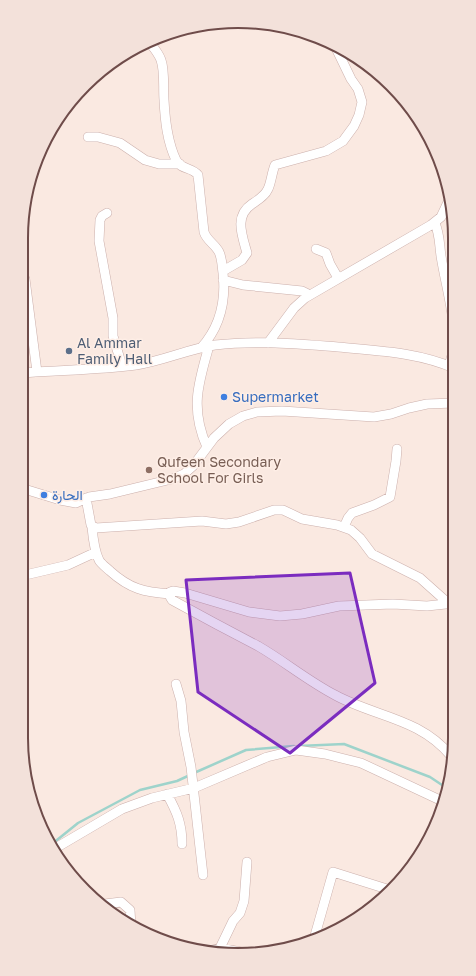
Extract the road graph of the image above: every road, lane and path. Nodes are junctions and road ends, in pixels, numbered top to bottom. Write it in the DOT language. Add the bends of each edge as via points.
graph roads {
  1 [pos="153,47"];
  2 [pos="340,54"];
  3 [pos="88,137"];
  4 [pos="180,164"];
  5 [pos="446,208"];
  6 [pos="107,213"];
  7 [pos="435,223"];
  8 [pos="316,249"];
  9 [pos="223,276"];
  10 [pos="338,278"];
  11 [pos="448,291"];
  12 [pos="310,295"];
  13 [pos="28,302"];
  14 [pos="268,343"];
  15 [pos="205,347"];
  16 [pos="122,366"];
  17 [pos="448,366"];
  18 [pos="37,372"];
  19 [pos="28,373"];
  20 [pos="448,403"];
  21 [pos="207,447"];
  22 [pos="396,449"];
  23 [pos="28,491"];
  24 [pos="86,498"];
  25 [pos="92,527"];
  26 [pos="344,527"];
  27 [pos="96,552"];
  28 [pos="28,574"];
  29 [pos="170,594"];
  30 [pos="448,601"];
  31 [pos="448,603"];
  32 [pos="176,684"];
  33 [pos="448,753"];
  34 [pos="194,788"];
  35 [pos="167,794"];
  36 [pos="439,800"];
  37 [pos="182,844"];
  38 [pos="58,847"];
  39 [pos="247,862"];
  40 [pos="203,875"];
  41 [pos="384,888"];
  42 [pos="108,904"];
  43 [pos="131,919"];
  44 [pos="316,933"];
  45 [pos="221,948"];
  1 -- 4 [label="street" via="162,62 168,134"];
  2 -- 9 [label="street" via="362,102 354,126 343,141 326,151 275,165 268,189 242,215 241,232 247,253"];
  3 -- 4 [label="street" via="120,143 145,160 159,164"];
  4 -- 9 [label="street" via="198,175 204,232 219,253"];
  5 -- 7 [label="street"];
  6 -- 16 [label="street" via="100,220 99,241 113,318 113,336"];
  7 -- 10 [label="street"];
  7 -- 11 [label="street" via="440,235"];
  8 -- 10 [label="street" via="326,253"];
  9 -- 12 [label="street" via="243,285 302,291"];
  9 -- 15 [label="street" via="220,314"];
  10 -- 12 [label="street"];
  12 -- 14 [label="street" via="294,308"];
  13 -- 18 [label="street"];
  14 -- 15 [label="street"];
  14 -- 17 [label="street" via="389,351"];
  15 -- 16 [label="street" via="159,361"];
  15 -- 21 [label="street" via="196,401 198,421"];
  16 -- 18 [label="street"];
  18 -- 19 [label="street"];
  20 -- 21 [label="street" via="428,404 374,417 282,411 257,412 242,416 229,424"];
  21 -- 24 [label="street" via="193,466 178,477"];
  22 -- 26 [label="street" via="390,497 352,513"];
  23 -- 24 [label="street" via="74,503"];
  24 -- 25 [label="street"];
  25 -- 26 [label="street" via="202,521 226,524 278,510 287,511 302,520"];
  25 -- 27 [label="street"];
  26 -- 30 [label="street" via="360,538 372,554 420,578"];
  27 -- 28 [label="street" via="68,565"];
  27 -- 29 [label="street" via="100,561 112,573 132,587 148,592"];
  29 -- 31 [label="street" via="173,591 185,593 249,612 280,616 339,606 427,606"];
  29 -- 33 [label="street" via="172,600 258,646 334,695 418,728"];
  32 -- 34 [label="street" via="181,701"];
  34 -- 35 [label="street"];
  34 -- 36 [label="street" via="267,757 296,750 361,763"];
  34 -- 40 [label="street"];
  35 -- 37 [label="street" via="177,813 182,831"];
  35 -- 38 [label="street" via="122,809"];
  39 -- 45 [label="street" via="244,901"];
  41 -- 44 [label="street" via="333,872"];
  42 -- 43 [label="street" via="121,902 130,910"];
}
